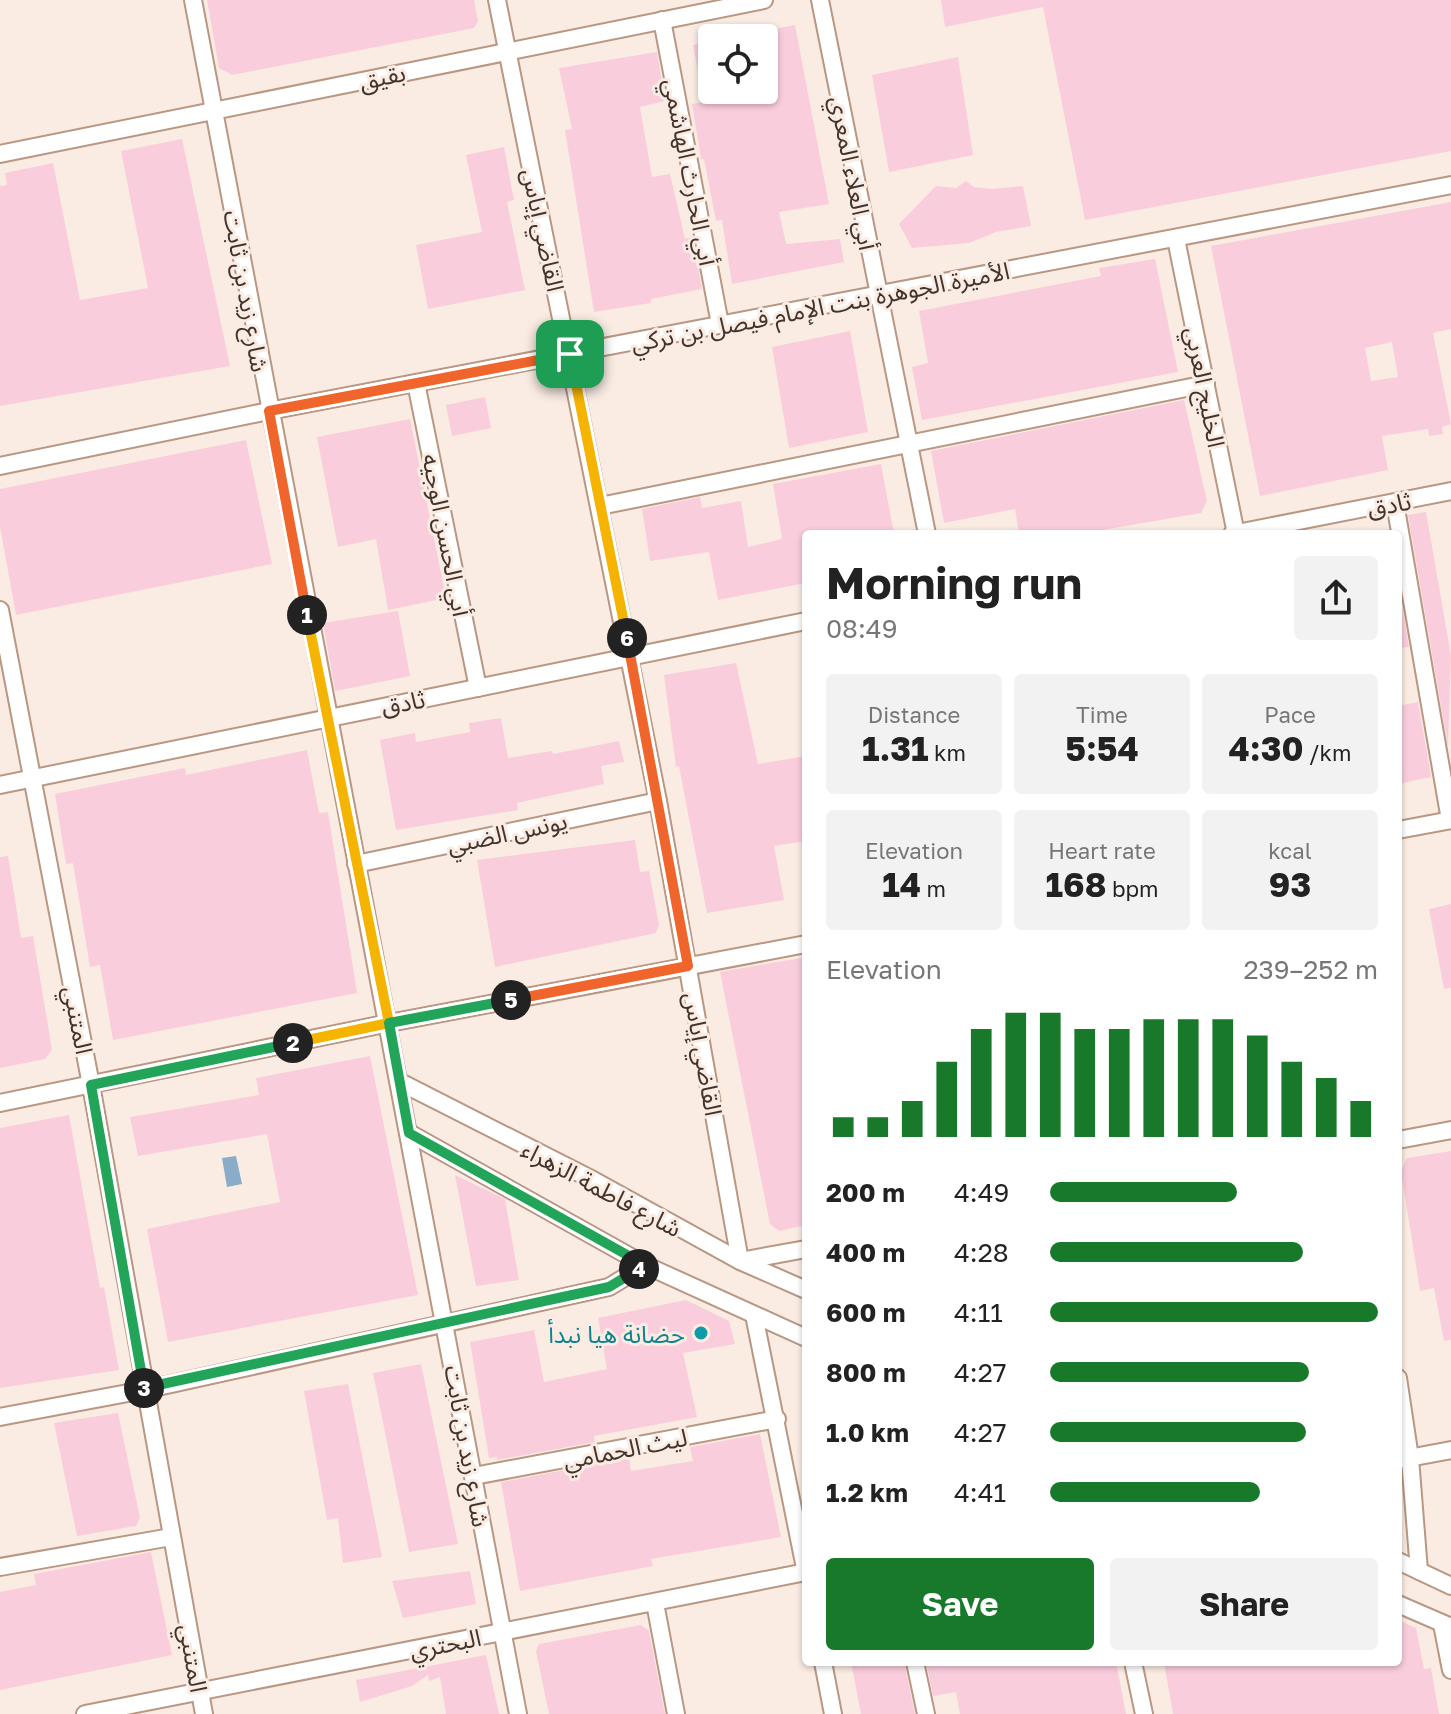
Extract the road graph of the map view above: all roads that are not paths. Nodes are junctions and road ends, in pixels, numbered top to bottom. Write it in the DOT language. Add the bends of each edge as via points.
graph roads {
  1 [pos="193,0"];
  2 [pos="497,0"];
  3 [pos="764,0"];
  4 [pos="820,0"];
  5 [pos="662,20"];
  6 [pos="507,50"];
  7 [pos="215,111"];
  8 [pos="0,154"];
  9 [pos="1451,185"];
  10 [pos="1176,239"];
  11 [pos="878,295"];
  12 [pos="720,324"];
  13 [pos="570,354"];
  14 [pos="416,383"];
  15 [pos="1206,384"];
  16 [pos="269,411"];
  17 [pos="907,444"];
  18 [pos="0,466"];
  19 [pos="1451,491"];
  20 [pos="1395,503"];
  21 [pos="600,506"];
  22 [pos="926,530"];
  23 [pos="1234,530"];
  24 [pos="1256,530"];
  25 [pos="1400,530"];
  26 [pos="1402,543"];
  27 [pos="0,610"];
  28 [pos="802,622"];
  29 [pos="630,656"];
  30 [pos="478,688"];
  31 [pos="326,716"];
  32 [pos="34,778"];
  33 [pos="0,785"];
  34 [pos="658,801"];
  35 [pos="1451,820"];
  36 [pos="1402,829"];
  37 [pos="356,864"];
  38 [pos="802,945"];
  39 [pos="688,966"];
  40 [pos="389,1023"];
  41 [pos="400,1082"];
  42 [pos="91,1085"];
  43 [pos="0,1103"];
  44 [pos="1451,1130"];
  45 [pos="409,1133"];
  46 [pos="1402,1139"];
  47 [pos="802,1250"];
  48 [pos="740,1261"];
  49 [pos="645,1265"];
  50 [pos="802,1288"];
  51 [pos="754,1315"];
  52 [pos="446,1323"];
  53 [pos="802,1336"];
  54 [pos="144,1390"];
  55 [pos="0,1417"];
  56 [pos="777,1419"];
  57 [pos="1402,1432"];
  58 [pos="1451,1450"];
  59 [pos="1404,1459"];
  60 [pos="474,1476"];
  61 [pos="171,1537"];
  62 [pos="802,1551"];
  63 [pos="1402,1563"];
  64 [pos="0,1567"];
  65 [pos="1419,1571"];
  66 [pos="802,1573"];
  67 [pos="1451,1586"];
  68 [pos="655,1603"];
  69 [pos="1402,1606"];
  70 [pos="1447,1626"];
  71 [pos="501,1631"];
  72 [pos="824,1666"];
  73 [pos="916,1666"];
  74 [pos="1134,1666"];
  75 [pos="1451,1670"];
  76 [pos="200,1692"];
  77 [pos="85,1714"];
  78 [pos="204,1714"];
  79 [pos="518,1714"];
  80 [pos="676,1714"];
  81 [pos="833,1714"];
  82 [pos="926,1714"];
  83 [pos="1144,1714"];
  1 -- 7 [label="street, شارع زيد بن ثابت"];
  2 -- 6 [label="street, القاضي إياس"];
  3 -- 5 [label="street, بقيق"];
  4 -- 11 [label="street, أبي العلاء المعري"];
  5 -- 6 [label="street, بقيق"];
  5 -- 12 [label="street, أبي الحارث الهاشمي"];
  6 -- 7 [label="street, بقيق"];
  6 -- 13 [label="street, القاضي إياس"];
  7 -- 8 [label="street, بقيق"];
  7 -- 16 [label="street, شارع زيد بن ثابت"];
  9 -- 10 [label="street, الأميرة الجوهرة بنت الإمام فيصل بن تركي"];
  10 -- 11 [label="street, الأميرة الجوهرة بنت الإمام فيصل بن تركي"];
  10 -- 15 [label="street, الخليج العربي"];
  11 -- 12 [label="street, الأميرة الجوهرة بنت الإمام فيصل بن تركي"];
  11 -- 17 [label="street, أبي العلاء المعري"];
  12 -- 13 [label="street, الأميرة الجوهرة بنت الإمام فيصل بن تركي"];
  13 -- 14 [label="street, الأميرة الجوهرة بنت الإمام فيصل بن تركي"];
  13 -- 21 [label="street, القاضي إياس"];
  14 -- 16 [label="street, الأميرة الجوهرة بنت الإمام فيصل بن تركي"];
  14 -- 30 [label="street, أبي الحسن الوجيه"];
  15 -- 17 [label="street"];
  15 -- 23 [label="street, الخليج العربي"];
  16 -- 18 [label="street, الأميرة الجوهرة بنت الإمام فيصل بن تركي"];
  16 -- 31 [label="street, شارع زيد بن ثابت"];
  17 -- 21 [label="street"];
  17 -- 22 [label="street, أبي العلاء المعري"];
  19 -- 20 [label="street, ثادق"];
  20 -- 24 [label="street, ثادق"];
  20 -- 25 [label="street"];
  21 -- 29 [label="street, القاضي إياس"];
  26 -- 35 [label="street"];
  27 -- 32 [label="street, المتنبي"];
  28 -- 29 [label="street, ثادق"];
  29 -- 30 [label="street, ثادق"];
  29 -- 34 [label="street, القاضي إياس"];
  30 -- 31 [label="street, ثادق"];
  31 -- 32 [label="street, ثادق"];
  31 -- 37 [label="street, شارع زيد بن ثابت"];
  32 -- 33 [label="street, ثادق"];
  32 -- 42 [label="street, المتنبي"];
  34 -- 37 [label="street, يونس الضبي"];
  34 -- 39 [label="street, القاضي إياس"];
  35 -- 36 [label="street"];
  37 -- 40 [label="street, شارع زيد بن ثابت"];
  38 -- 39 [label="street"];
  39 -- 40 [label="street"];
  39 -- 48 [label="street, القاضي إياس"];
  40 -- 41 [label="street, شارع زيد بن ثابت"];
  40 -- 42 [label="street"];
  41 -- 45 [label="street, شارع زيد بن ثابت"];
  41 -- 48 [label="street, شارع فاطمة الزهراء"];
  42 -- 43 [label="street"];
  42 -- 54 [label="street, المتنبي"];
  44 -- 46 [label="street"];
  45 -- 49 [label="street, شارع فاطمة الزهراء"];
  45 -- 52 [label="street, شارع زيد بن ثابت"];
  47 -- 48 [label="street"];
  48 -- 50 [label="street, شارع فاطمة الزهراء"];
  49 -- 51 [label="street, شارع فاطمة الزهراء"];
  49 -- 52 [label="street" via="609,1287"];
  51 -- 53 [label="street, شارع فاطمة الزهراء"];
  51 -- 56 [label="street"];
  52 -- 54 [label="street"];
  52 -- 60 [label="street, شارع زيد بن ثابت"];
  54 -- 55 [label="street"];
  54 -- 61 [label="street, المتنبي"];
  56 -- 60 [label="street, ليث الحمامي"];
  56 -- 62 [label="street"];
  57 -- 59 [label="street"];
  58 -- 59 [label="street"];
  59 -- 65 [label="street"];
  60 -- 71 [label="street, شارع زيد بن ثابت"];
  61 -- 64 [label="street"];
  61 -- 76 [label="street, المتنبي"];
  63 -- 65 [label="street"];
  65 -- 67 [label="street"];
  66 -- 68 [label="street, البحتري"];
  68 -- 71 [label="street, البحتري"];
  68 -- 80 [label="street"];
  69 -- 70 [label="street"];
  70 -- 75 [label="street"];
  71 -- 76 [label="street, البحتري"];
  71 -- 79 [label="street, شارع زيد بن ثابت"];
  72 -- 81 [label="street"];
  73 -- 82 [label="street"];
  74 -- 83 [label="street"];
  76 -- 77 [label="street, البحتري"];
  76 -- 78 [label="street, المتنبي"];
}
